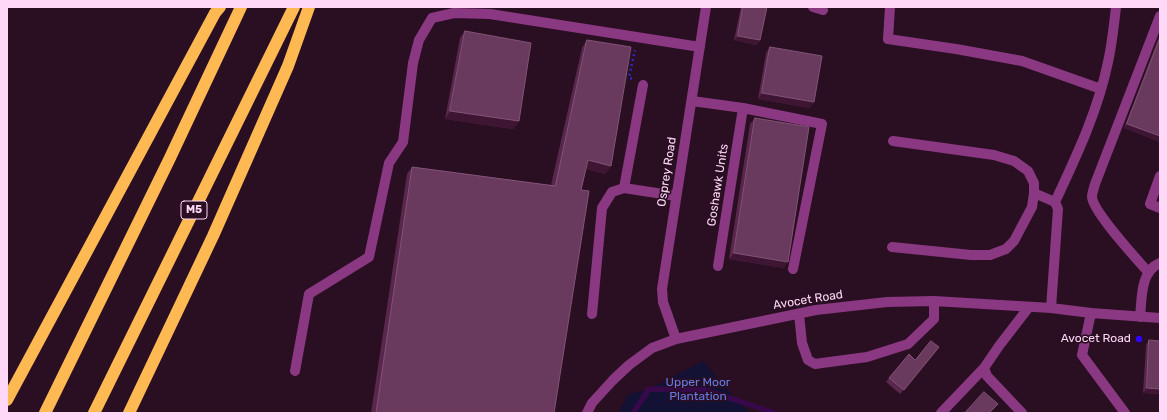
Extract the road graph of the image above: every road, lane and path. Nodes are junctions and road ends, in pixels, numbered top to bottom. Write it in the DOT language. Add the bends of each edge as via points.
graph roads {
  1 [pos="220,7"];
  2 [pos="241,7"];
  3 [pos="294,7"];
  4 [pos="309,7"];
  5 [pos="706,7"];
  6 [pos="890,7"];
  7 [pos="1116,7"];
  8 [pos="1160,16"];
  9 [pos="638,37"];
  10 [pos="700,47"];
  11 [pos="643,85"];
  12 [pos="1101,89"];
  13 [pos="692,101"];
  14 [pos="743,108"];
  15 [pos="893,141"];
  16 [pos="1160,176"];
  17 [pos="624,188"];
  18 [pos="1034,193"];
  19 [pos="676,196"];
  20 [pos="1055,202"];
  21 [pos="1160,208"];
  22 [pos="892,247"];
  23 [pos="1160,263"];
  24 [pos="718,266"];
  25 [pos="793,269"];
  26 [pos="1148,272"];
  27 [pos="934,301"];
  28 [pos="1029,307"];
  29 [pos="1051,308"];
  30 [pos="1091,313"];
  31 [pos="592,314"];
  32 [pos="799,314"];
  33 [pos="1140,317"];
  34 [pos="1160,318"];
  35 [pos="676,339"];
  36 [pos="984,368"];
  37 [pos="295,371"];
  38 [pos="7,400"];
  39 [pos="45,413"];
  40 [pos="94,413"];
  41 [pos="129,413"];
  42 [pos="587,413"];
  43 [pos="941,413"];
  44 [pos="1022,413"];
  45 [pos="1125,413"];
  1 -- 38 [label="highway"];
  2 -- 39 [label="highway"];
  3 -- 40 [label="highway, M5"];
  4 -- 41 [label="highway, M5" via="288,66 216,229"];
  5 -- 10 [label="street, Osprey Road"];
  6 -- 12 [label="street" via="888,39 1022,61"];
  7 -- 12 [label="street" via="1108,62"];
  8 -- 26 [label="street" via="1092,197 1120,241"];
  9 -- 10 [label="street"];
  9 -- 11 [label="path" via="629,77"];
  9 -- 37 [label="street" via="490,14 454,13 432,18 419,40 413,62 403,142 389,163 369,257 309,294"];
  10 -- 13 [label="street, Osprey Road"];
  11 -- 17 [label="street"];
  12 -- 20 [label="street" via="1081,147"];
  13 -- 14 [label="street"];
  13 -- 19 [label="street, Osprey Road"];
  14 -- 24 [label="street, Goshawk Units"];
  14 -- 25 [label="street" via="822,124"];
  15 -- 18 [label="street" via="994,155 1014,162 1028,171 1034,182"];
  16 -- 21 [label="street" via="1150,204"];
  17 -- 19 [label="street"];
  17 -- 31 [label="street" via="612,192 602,208"];
  18 -- 20 [label="street"];
  18 -- 22 [label="street" via="1032,207 1014,241 1006,249 990,255 971,255"];
  19 -- 35 [label="street, Osprey Road" via="662,289 665,309"];
  20 -- 29 [label="street" via="1058,209"];
  23 -- 26 [label="street"];
  26 -- 33 [label="street" via="1144,280"];
  27 -- 28 [label="street, Avocet Road"];
  27 -- 32 [label="street, Avocet Road" via="887,302"];
  27 -- 32 [label="street" via="934,319 908,344 867,357 815,364 808,360 802,343"];
  28 -- 29 [label="street, Avocet Road"];
  28 -- 36 [label="street"];
  29 -- 30 [label="street, Avocet Road"];
  30 -- 33 [label="street, Avocet Road"];
  30 -- 45 [label="street" via="1082,355"];
  32 -- 35 [label="street, Avocet Road"];
  33 -- 34 [label="street, Avocet Road"];
  35 -- 42 [label="street, Avocet Road" via="652,348 628,365 592,402"];
  36 -- 43 [label="street"];
  36 -- 44 [label="street" via="987,376"];
}
